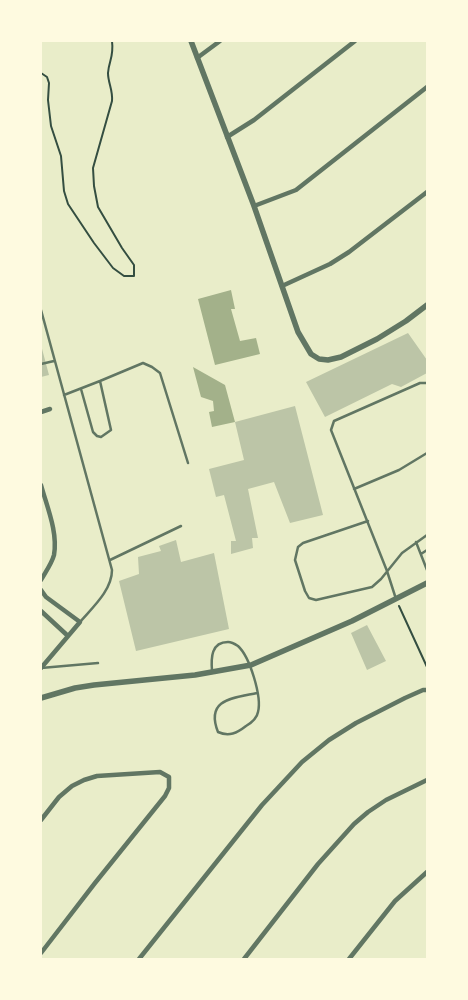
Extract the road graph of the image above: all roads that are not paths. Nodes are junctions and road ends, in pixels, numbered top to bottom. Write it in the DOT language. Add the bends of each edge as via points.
graph roads {
  1 [pos="191,41"];
  2 [pos="220,41"];
  3 [pos="355,41"];
  4 [pos="197,58"];
  5 [pos="427,87"];
  6 [pos="227,137"];
  7 [pos="427,192"];
  8 [pos="254,206"];
  9 [pos="282,286"];
  10 [pos="427,304"];
  11 [pos="41,310"];
  12 [pos="55,361"];
  13 [pos="41,364"];
  14 [pos="100,381"];
  15 [pos="427,383"];
  16 [pos="81,389"];
  17 [pos="64,395"];
  18 [pos="50,409"];
  19 [pos="41,412"];
  20 [pos="427,453"];
  21 [pos="188,463"];
  22 [pos="41,485"];
  23 [pos="354,489"];
  24 [pos="368,521"];
  25 [pos="181,526"];
  26 [pos="427,535"];
  27 [pos="416,542"];
  28 [pos="427,550"];
  29 [pos="421,554"];
  30 [pos="110,560"];
  31 [pos="427,570"];
  32 [pos="387,571"];
  33 [pos="41,580"];
  34 [pos="427,583"];
  35 [pos="41,590"];
  36 [pos="396,599"];
  37 [pos="41,611"];
  38 [pos="80,622"];
  39 [pos="68,636"];
  40 [pos="98,663"];
  41 [pos="251,665"];
  42 [pos="41,668"];
  43 [pos="212,672"];
  44 [pos="427,690"];
  45 [pos="257,693"];
  46 [pos="41,698"];
  47 [pos="427,780"];
  48 [pos="41,820"];
  49 [pos="427,872"];
  50 [pos="41,953"];
  51 [pos="139,959"];
  52 [pos="244,959"];
  53 [pos="349,959"];
  1 -- 4 [label="street"];
  2 -- 4 [label="street"];
  3 -- 6 [label="street" via="254,120"];
  4 -- 6 [label="street"];
  5 -- 8 [label="street" via="296,190"];
  6 -- 8 [label="street"];
  7 -- 9 [label="street" via="349,252"];
  8 -- 9 [label="street"];
  9 -- 10 [label="street" via="305,346 319,359 341,357 377,339"];
  11 -- 12 [label="lane"];
  12 -- 13 [label="lane"];
  12 -- 17 [label="lane"];
  14 -- 16 [label="lane"];
  14 -- 16 [label="lane" via="111,430 101,437 93,432"];
  14 -- 21 [label="lane" via="143,363 160,373"];
  15 -- 23 [label="lane" via="420,383 334,422 331,430"];
  16 -- 17 [label="lane"];
  17 -- 30 [label="lane"];
  18 -- 19 [label="street"];
  20 -- 23 [label="lane" via="399,470"];
  22 -- 33 [label="street" via="52,522 54,556"];
  23 -- 24 [label="lane"];
  24 -- 32 [label="lane"];
  24 -- 32 [label="lane" via="298,547 295,560 305,591 309,598 316,600 372,587"];
  25 -- 30 [label="lane"];
  26 -- 27 [label="lane"];
  27 -- 29 [label="lane"];
  27 -- 32 [label="lane"];
  28 -- 29 [label="lane"];
  29 -- 31 [label="lane"];
  30 -- 38 [label="lane" via="110,583"];
  32 -- 36 [label="lane"];
  34 -- 36 [label="street"];
  35 -- 38 [label="street"];
  36 -- 41 [label="street"];
  37 -- 39 [label="street"];
  38 -- 39 [label="street"];
  39 -- 42 [label="street"];
  40 -- 42 [label="lane"];
  41 -- 43 [label="street"];
  41 -- 43 [label="lane" via="240,647 232,642 222,642 211,656"];
  41 -- 45 [label="lane"];
  43 -- 46 [label="street" via="74,688"];
  44 -- 51 [label="street" via="356,723 302,762 262,805"];
  45 -- 45 [label="lane" via="258,714 254,719 232,735 218,732 214,720 222,702"];
  47 -- 52 [label="street" via="386,800 354,824 318,864"];
  48 -- 50 [label="street" via="59,797 84,780 97,776 160,772 169,778 165,796"];
  49 -- 53 [label="street" via="395,900"];
}
